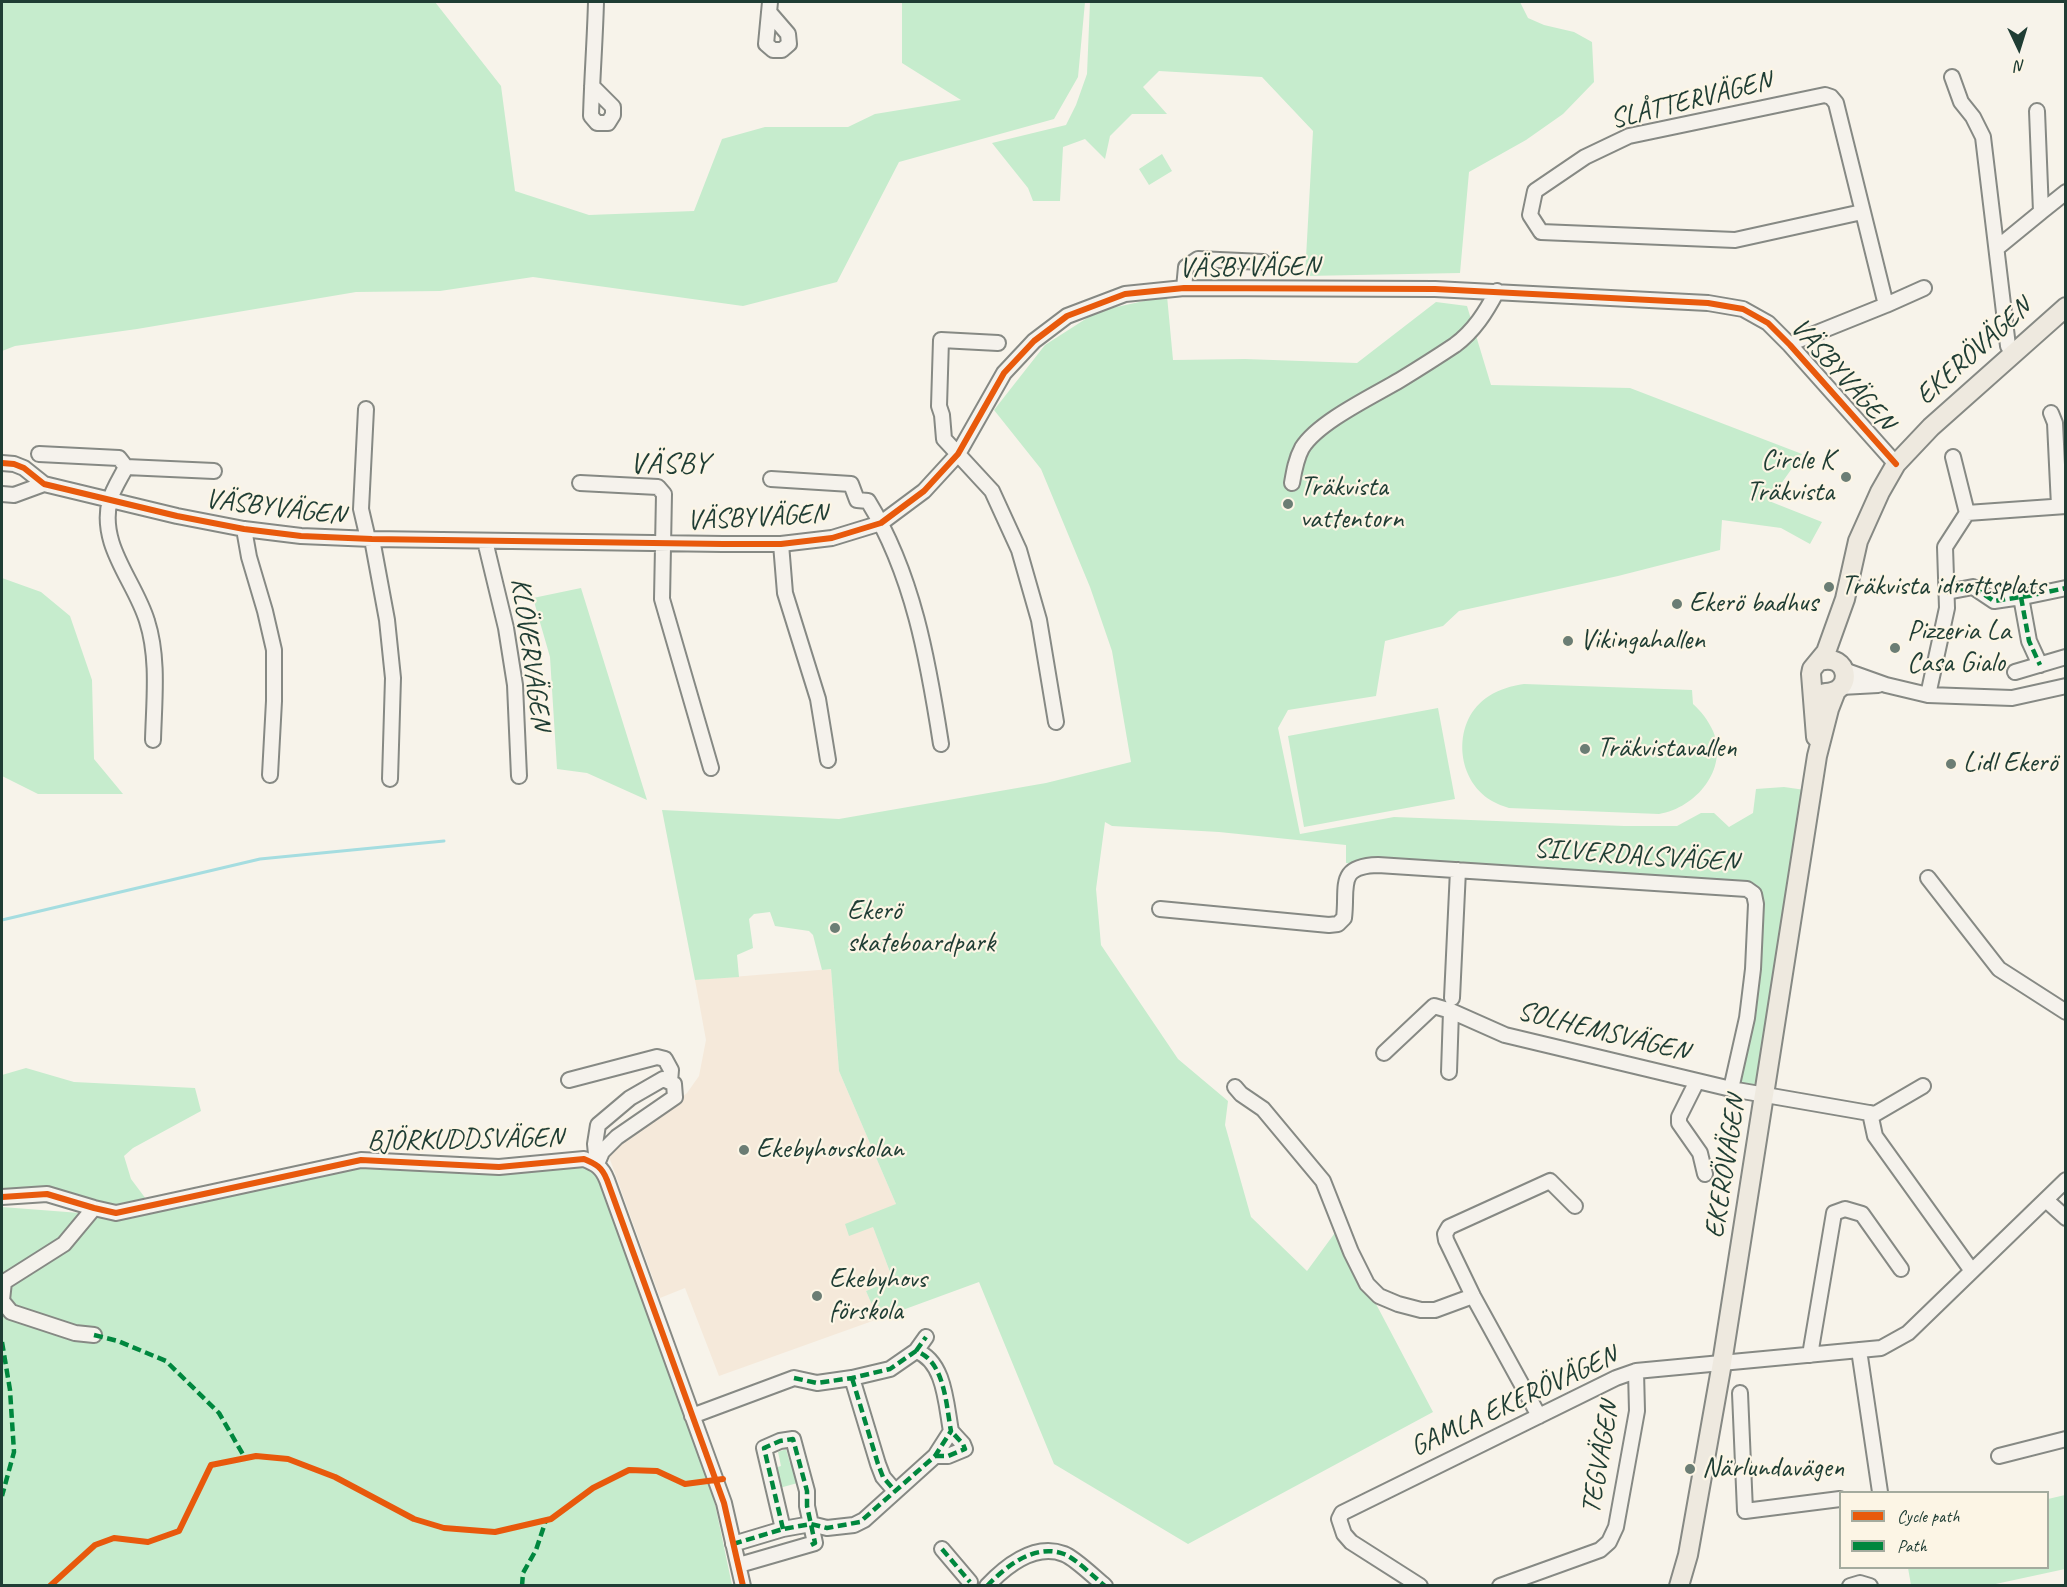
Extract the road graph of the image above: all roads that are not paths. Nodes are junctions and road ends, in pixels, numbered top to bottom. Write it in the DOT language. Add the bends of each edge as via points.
graph roads {
  1 [pos="596,2"];
  2 [pos="1952,77"];
  3 [pos="592,86"];
  4 [pos="2037,111"];
  5 [pos="2066,192"];
  6 [pos="1862,212"];
  7 [pos="2041,212"];
  8 [pos="1997,248"];
  9 [pos="1263,262"];
  10 [pos="1184,288"];
  11 [pos="1924,288"];
  12 [pos="1497,291"];
  13 [pos="1886,305"];
  14 [pos="2066,307"];
  15 [pos="998,343"];
  16 [pos="1790,345"];
  17 [pos="2014,354"];
  18 [pos="366,409"];
  19 [pos="2051,413"];
  20 [pos="39,454"];
  21 [pos="958,454"];
  22 [pos="1953,457"];
  23 [pos="2,463"];
  24 [pos="1896,464"];
  25 [pos="126,467"];
  26 [pos="214,471"];
  27 [pos="771,479"];
  28 [pos="580,483"];
  29 [pos="1292,483"];
  30 [pos="44,484"];
  31 [pos="2,494"];
  32 [pos="110,500"];
  33 [pos="2062,506"];
  34 [pos="1966,513"];
  35 [pos="881,523"];
  36 [pos="244,529"];
  37 [pos="370,539"];
  38 [pos="485,541"];
  39 [pos="662,543"];
  40 [pos="781,544"];
  41 [pos="2066,588"];
  42 [pos="1947,592"];
  43 [pos="2021,597"];
  44 [pos="1845,599"];
  45 [pos="2066,657"];
  46 [pos="1820,661"];
  47 [pos="2040,665"];
  48 [pos="2015,672"];
  49 [pos="1841,678"];
  50 [pos="1813,684"];
  51 [pos="2066,686"];
  52 [pos="1928,695"];
  53 [pos="1056,722"];
  54 [pos="153,740"];
  55 [pos="941,744"];
  56 [pos="1817,756"];
  57 [pos="828,760"];
  58 [pos="711,768"];
  59 [pos="270,775"];
  60 [pos="519,776"];
  61 [pos="390,779"];
  62 [pos="1458,870"];
  63 [pos="1928,878"];
  64 [pos="1160,909"];
  65 [pos="1452,1004"];
  66 [pos="2066,1012"];
  67 [pos="1384,1053"];
  68 [pos="1449,1072"];
  69 [pos="568,1080"];
  70 [pos="1697,1081"];
  71 [pos="670,1082"];
  72 [pos="1923,1086"];
  73 [pos="1235,1087"];
  74 [pos="1731,1089"];
  75 [pos="1764,1096"];
  76 [pos="1870,1113"];
  77 [pos="597,1164"];
  78 [pos="1705,1174"];
  79 [pos="2066,1180"];
  80 [pos="2,1197"];
  81 [pos="2046,1200"];
  82 [pos="1575,1206"];
  83 [pos="94,1208"];
  84 [pos="2066,1218"];
  85 [pos="1901,1269"];
  86 [pos="1972,1271"];
  87 [pos="1473,1296"];
  88 [pos="2,1300"];
  89 [pos="93,1335"];
  90 [pos="926,1337"];
  91 [pos="1859,1350"];
  92 [pos="916,1351"];
  93 [pos="1810,1355"];
  94 [pos="1722,1363"];
  95 [pos="1636,1371"];
  96 [pos="852,1378"];
  97 [pos="1740,1394"];
  98 [pos="692,1416"];
  99 [pos="1539,1416"];
  100 [pos="951,1431"];
  101 [pos="2066,1439"];
  102 [pos="935,1456"];
  103 [pos="1999,1456"];
  104 [pos="895,1491"];
  105 [pos="1880,1491"];
  106 [pos="1839,1499"];
  107 [pos="811,1524"];
  108 [pos="783,1529"];
  109 [pos="734,1544"];
  110 [pos="942,1549"];
  111 [pos="739,1565"];
  112 [pos="972,1584"];
  113 [pos="743,1586"];
  114 [pos="987,1586"];
  115 [pos="1105,1586"];
  116 [pos="1420,1586"];
  117 [pos="1500,1586"];
  118 [pos="1679,1586"];
  119 [pos="1850,1586"];
  120 [pos="1870,1586"];
  1 -- 3 [label="street"];
  2 -- 8 [label="street" via="1961,102 1983,137"];
  4 -- 7 [label="street"];
  5 -- 7 [label="street"];
  6 -- 6 [label="street, SLÅTTERVÄGEN" via="1836,103 1825,96 1629,136 1586,157 1535,191 1530,215 1541,232 1735,240"];
  6 -- 13 [label="street, SLÅTTERVÄGEN"];
  7 -- 8 [label="street"];
  8 -- 17 [label="street" via="2008,346"];
  9 -- 10 [label="street" via="1198,259 1186,267"];
  10 -- 12 [label="street, VÄSBYVÄGEN"];
  10 -- 21 [label="street, VÄSBYVÄGEN" via="1125,294 1067,316 1034,341 1004,373"];
  11 -- 13 [label="street"];
  12 -- 16 [label="street, VÄSBYVÄGEN" via="1708,303 1743,309 1768,323"];
  12 -- 29 [label="street" via="1481,320 1456,344 1318,431 1303,447 1294,466"];
  13 -- 16 [label="street"];
  14 -- 17 [label="main road, EKERÖVÄGEN"];
  15 -- 21 [label="street" via="941,340 939,406 944,439"];
  16 -- 24 [label="street, VÄSBYVÄGEN"];
  17 -- 24 [label="main road, EKERÖVÄGEN" via="1931,427"];
  18 -- 37 [label="street" via="362,509"];
  19 -- 33 [label="street"];
  20 -- 25 [label="street" via="119,458"];
  21 -- 35 [label="street, VÄSBYVÄGEN" via="924,491"];
  21 -- 53 [label="street" via="992,491 1019,550 1039,620"];
  22 -- 34 [label="street"];
  23 -- 30 [label="street, VÄSBYVÄGEN" via="24,468"];
  24 -- 44 [label="main road, EKERÖVÄGEN" via="1858,541"];
  25 -- 26 [label="street"];
  25 -- 32 [label="street"];
  27 -- 35 [label="street" via="851,484 857,500 868,501"];
  28 -- 39 [label="street" via="658,487 664,494"];
  30 -- 31 [label="street" via="14,495"];
  30 -- 32 [label="street, VÄSBYVÄGEN"];
  32 -- 36 [label="street, VÄSBYVÄGEN"];
  32 -- 54 [label="street" via="109,539 147,621 154,660"];
  33 -- 34 [label="street"];
  34 -- 42 [label="street" via="1945,547"];
  35 -- 40 [label="street, VÄSBYVÄGEN" via="832,538"];
  35 -- 55 [label="street" via="911,599 930,675"];
  36 -- 37 [label="street, VÄSBYVÄGEN"];
  36 -- 59 [label="street" via="274,650"];
  37 -- 38 [label="street, VÄSBYVÄGEN"];
  37 -- 61 [label="street" via="387,620 393,678"];
  38 -- 39 [label="street, VÄSBYVÄGEN"];
  38 -- 60 [label="street, KLÖVERVÄGEN" via="515,685"];
  39 -- 40 [label="street, VÄSBYVÄGEN"];
  39 -- 58 [label="street" via="662,599"];
  40 -- 57 [label="street" via="784,593 818,699"];
  41 -- 43 [label="street"];
  42 -- 43 [label="street" via="1973,587 1994,601"];
  42 -- 52 [label="street"];
  43 -- 47 [label="street" via="2029,641"];
  44 -- 46 [label="main road, EKERÖVÄGEN"];
  44 -- 49 [label="main road, EKERÖVÄGEN"];
  45 -- 47 [label="street"];
  46 -- 49 [label="main road" via="1831,659"];
  46 -- 50 [label="main road" via="1812,669"];
  47 -- 48 [label="street"];
  49 -- 50 [label="main road" via="1824,693"];
  49 -- 52 [label="street"];
  49 -- 56 [label="main road, EKERÖVÄGEN"];
  50 -- 56 [label="main road, EKERÖVÄGEN"];
  51 -- 52 [label="street" via="2012,698"];
  56 -- 75 [label="main road, EKERÖVÄGEN"];
  62 -- 64 [label="street, SILVERDALSVÄGEN" via="1361,865 1352,870 1346,881 1344,918 1338,924"];
  62 -- 65 [label="street"];
  62 -- 74 [label="street, SILVERDALSVÄGEN" via="1748,889 1756,904 1753,969 1748,1018"];
  63 -- 66 [label="street" via="1999,969"];
  65 -- 67 [label="street, SOLHEMSVÄGEN" via="1434,1006"];
  65 -- 68 [label="street"];
  65 -- 70 [label="street, SOLHEMSVÄGEN" via="1505,1035"];
  69 -- 71 [label="street" via="657,1057 665,1059 671,1070"];
  70 -- 74 [label="street, SOLHEMSVÄGEN"];
  70 -- 78 [label="street" via="1679,1123 1700,1153"];
  71 -- 77 [label="street, BJÖRKUDDSVÄGEN" via="674,1084 675,1097 617,1137 602,1152"];
  71 -- 77 [label="street, BJÖRKUDDSVÄGEN" via="663,1078 630,1098 598,1125"];
  72 -- 76 [label="street" via="1875,1114"];
  73 -- 87 [label="street" via="1263,1109 1323,1181 1367,1284 1379,1296 1421,1310 1435,1310"];
  74 -- 75 [label="street, SOLHEMSVÄGEN"];
  75 -- 76 [label="street, SOLHEMSVÄGEN"];
  75 -- 94 [label="main road, EKERÖVÄGEN"];
  76 -- 86 [label="street" via="1875,1136"];
  77 -- 83 [label="street, BJÖRKUDDSVÄGEN" via="584,1160 499,1167 361,1160 116,1213"];
  77 -- 98 [label="street, BJÖRKUDDSVÄGEN" via="607,1180"];
  79 -- 81 [label="street, GAMLA EKERÖVÄGEN"];
  80 -- 83 [label="street, BJÖRKUDDSVÄGEN" via="47,1194"];
  81 -- 84 [label="street"];
  81 -- 86 [label="street, GAMLA EKERÖVÄGEN"];
  82 -- 87 [label="street" via="1550,1181 1449,1227 1446,1240"];
  83 -- 88 [label="street" via="64,1244 4,1282"];
  85 -- 93 [label="street" via="1862,1214 1845,1209 1834,1213"];
  86 -- 91 [label="street, GAMLA EKERÖVÄGEN" via="1908,1333 1881,1348"];
  87 -- 99 [label="street"];
  88 -- 89 [label="street" via="11,1312"];
  90 -- 92 [label="street"];
  91 -- 93 [label="street, GAMLA EKERÖVÄGEN"];
  91 -- 105 [label="street"];
  92 -- 96 [label="street" via="890,1369"];
  92 -- 100 [label="street" via="924,1353 941,1379"];
  93 -- 94 [label="street, GAMLA EKERÖVÄGEN"];
  94 -- 95 [label="street, GAMLA EKERÖVÄGEN"];
  94 -- 118 [label="main road, EKERÖVÄGEN"];
  95 -- 99 [label="street, GAMLA EKERÖVÄGEN"];
  95 -- 117 [label="street, TEGVÄGEN" via="1637,1411 1616,1527 1609,1542 1600,1550"];
  96 -- 98 [label="street" via="817,1383 794,1378"];
  96 -- 104 [label="street" via="878,1464"];
  97 -- 106 [label="street" via="1745,1511"];
  98 -- 109 [label="street, BJÖRKUDDSVÄGEN" via="724,1503"];
  99 -- 116 [label="street, GAMLA EKERÖVÄGEN" via="1342,1513 1339,1519 1351,1542"];
  100 -- 102 [label="street"];
  100 -- 102 [label="street" via="965,1449"];
  101 -- 103 [label="street"];
  102 -- 104 [label="street"];
  104 -- 107 [label="street" via="860,1522 827,1528"];
  107 -- 108 [label="street"];
  107 -- 108 [label="street" via="793,1439 763,1442"];
  107 -- 111 [label="street" via="815,1543"];
  108 -- 109 [label="street"];
  109 -- 111 [label="street, BJÖRKUDDSVÄGEN"];
  110 -- 112 [label="street"];
  111 -- 113 [label="street, BJÖRKUDDSVÄGEN"];
  114 -- 115 [label="street" via="1018,1559 1044,1551 1065,1554"];
  119 -- 120 [label="street"];
}
